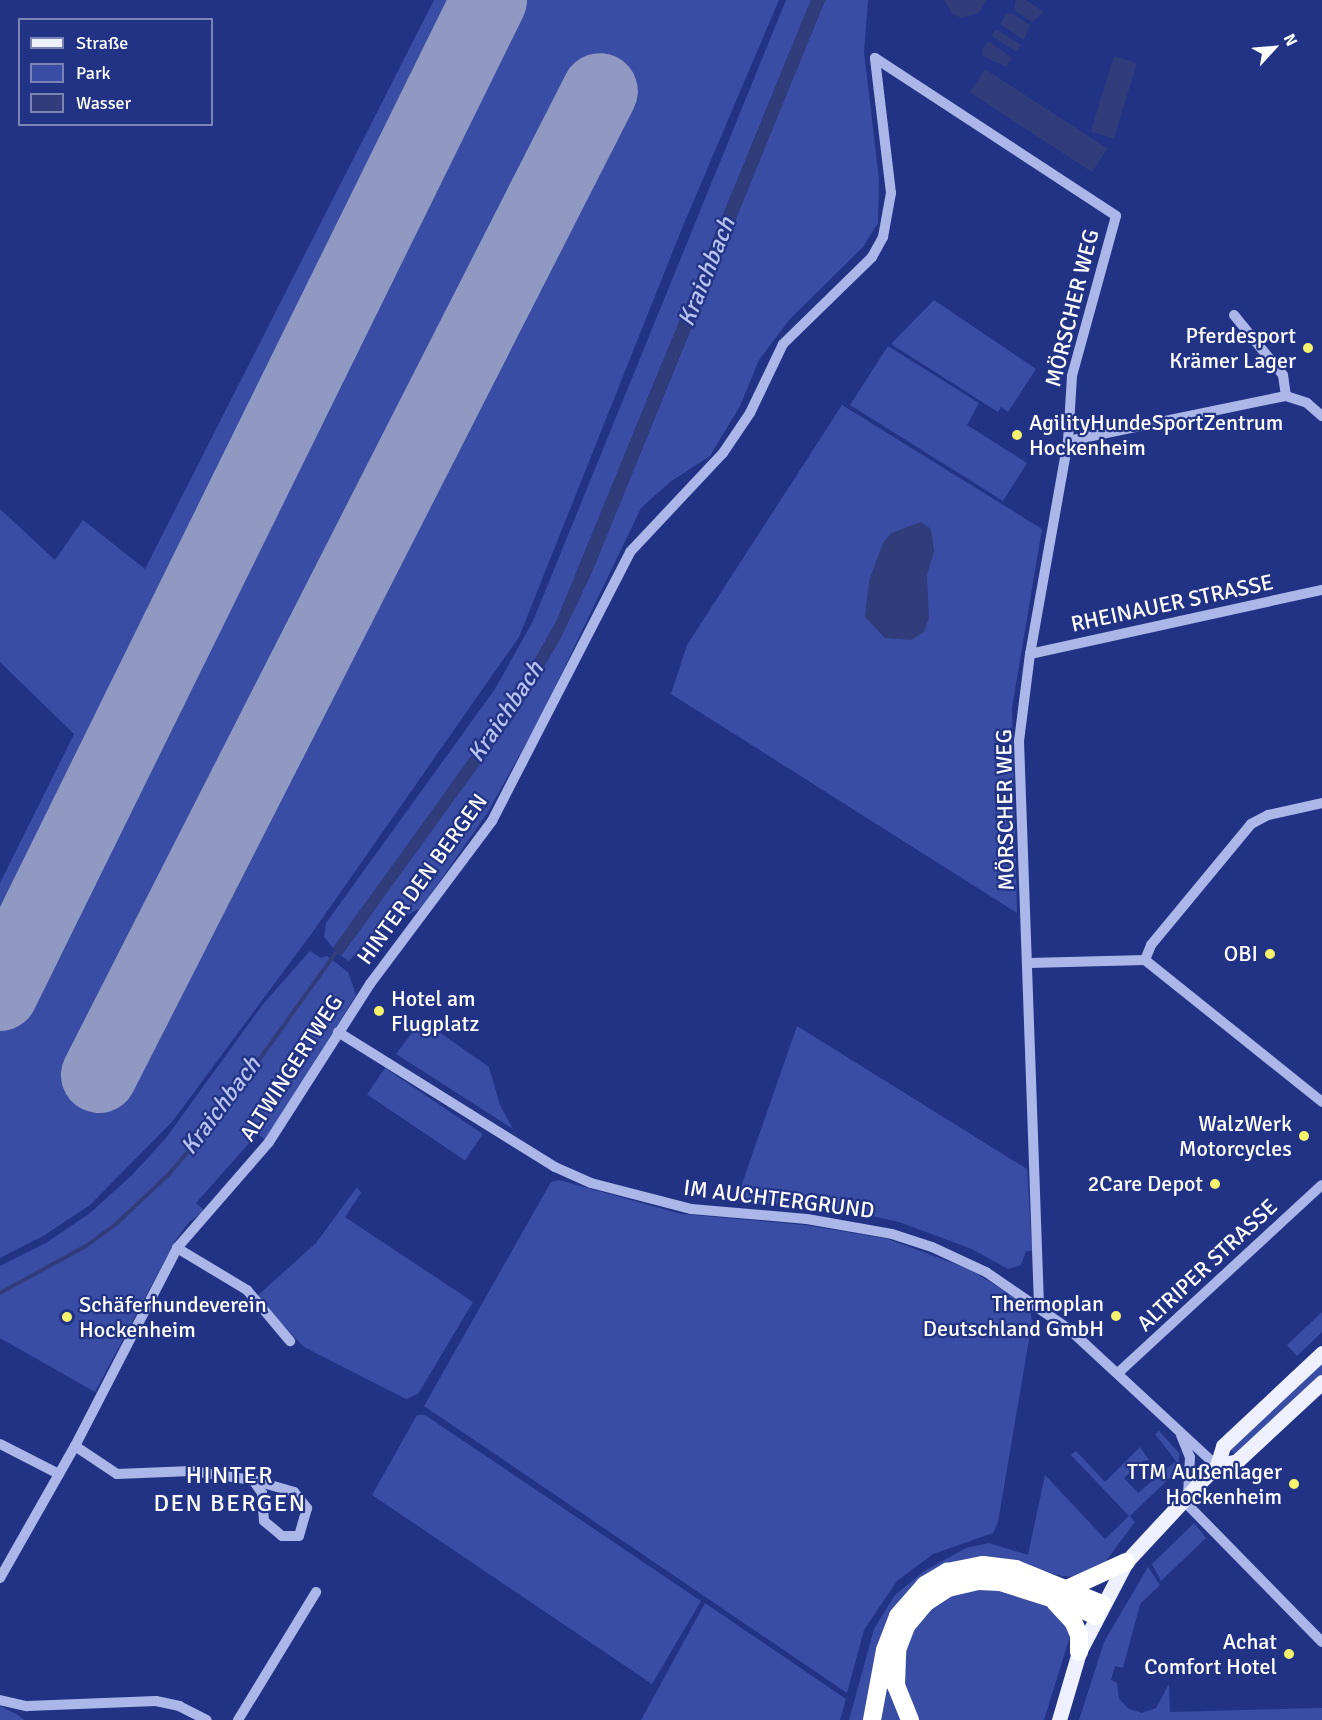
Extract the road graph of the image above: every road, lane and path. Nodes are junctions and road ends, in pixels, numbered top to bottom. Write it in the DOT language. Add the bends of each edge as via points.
graph roads {
  1 [pos="1116,216"];
  2 [pos="1234,315"];
  3 [pos="1286,396"];
  4 [pos="1322,416"];
  5 [pos="1068,441"];
  6 [pos="1322,590"];
  7 [pos="1030,654"];
  8 [pos="1322,803"];
  9 [pos="1145,960"];
  10 [pos="1029,963"];
  11 [pos="369,984"];
  12 [pos="338,1032"];
  13 [pos="1322,1102"];
  14 [pos="1322,1185"];
  15 [pos="177,1248"];
  16 [pos="1039,1305"];
  17 [pos="290,1341"];
  18 [pos="1322,1353"];
  19 [pos="1118,1373"];
  20 [pos="1322,1382"];
  21 [pos="1180,1432"];
  22 [pos="0,1444"];
  23 [pos="75,1446"];
  24 [pos="1217,1466"];
  25 [pos="59,1474"];
  26 [pos="253,1480"];
  27 [pos="1185,1496"];
  28 [pos="1126,1562"];
  29 [pos="0,1578"];
  30 [pos="1067,1588"];
  31 [pos="316,1593"];
  32 [pos="1043,1595"];
  33 [pos="1099,1610"];
  34 [pos="1322,1642"];
  35 [pos="1079,1653"];
  36 [pos="0,1700"];
  37 [pos="207,1720"];
  38 [pos="238,1720"];
  39 [pos="872,1720"];
  40 [pos="910,1720"];
  41 [pos="1059,1720"];
  1 -- 5 [label="street, MÖRSCHER WEG" via="1072,376"];
  1 -- 11 [label="street, HINTER DEN BERGEN" via="875,58 891,193 883,237 872,257 783,344 750,413 723,453 630,552 492,821"];
  2 -- 3 [label="street" via="1283,375"];
  3 -- 4 [label="street" via="1307,403"];
  3 -- 5 [label="street"];
  5 -- 7 [label="street, MÖRSCHER WEG"];
  6 -- 7 [label="street, RHEINAUER STRASSE"];
  7 -- 10 [label="street, MÖRSCHER WEG" via="1019,741"];
  8 -- 9 [label="street" via="1268,815 1251,824 1151,945"];
  9 -- 10 [label="street"];
  9 -- 13 [label="street"];
  10 -- 16 [label="street, MÖRSCHER WEG"];
  11 -- 12 [label="street, ALTWINGERTWEG"];
  12 -- 15 [label="street, ALTWINGERTWEG" via="269,1142"];
  12 -- 16 [label="street, IM AUCHTERGRUND" via="555,1167 591,1183 691,1209 807,1219 892,1234 957,1257"];
  14 -- 19 [label="street, ALTRIPER STRASSE"];
  15 -- 17 [label="street" via="247,1290"];
  15 -- 23 [label="street, ALTWINGERTWEG"];
  16 -- 19 [label="street, IM AUCHTERGRUND"];
  18 -- 24 [label="main road" via="1223,1446"];
  19 -- 21 [label="street, IM AUCHTERGRUND"];
  20 -- 24 [label="main road" via="1237,1461"];
  21 -- 24 [label="street, IM AUCHTERGRUND"];
  21 -- 27 [label="street" via="1190,1457"];
  22 -- 25 [label="street"];
  23 -- 25 [label="street, ALTWINGERTWEG"];
  23 -- 26 [label="street" via="117,1474 191,1471"];
  24 -- 27 [label="main road"];
  25 -- 29 [label="street, ALTWINGERTWEG"];
  26 -- 26 [label="street" via="294,1492 307,1508 298,1536 282,1536 264,1521 262,1493"];
  27 -- 28 [label="main road"];
  27 -- 34 [label="street"];
  28 -- 30 [label="highway"];
  28 -- 33 [label="main road"];
  30 -- 33 [label="highway"];
  30 -- 39 [label="highway" via="1016,1569 983,1565 947,1572 925,1585 898,1616 890,1632"];
  31 -- 38 [label="street"];
  32 -- 33 [label="highway"];
  32 -- 35 [label="highway" via="1064,1608 1073,1621 1079,1635"];
  32 -- 40 [label="highway" via="1000,1582 979,1581 948,1588 925,1603 906,1626 896,1662 896,1686"];
  33 -- 35 [label="main road"];
  35 -- 41 [label="main road"];
  36 -- 37 [label="street" via="27,1706 156,1701 179,1706"];
}
